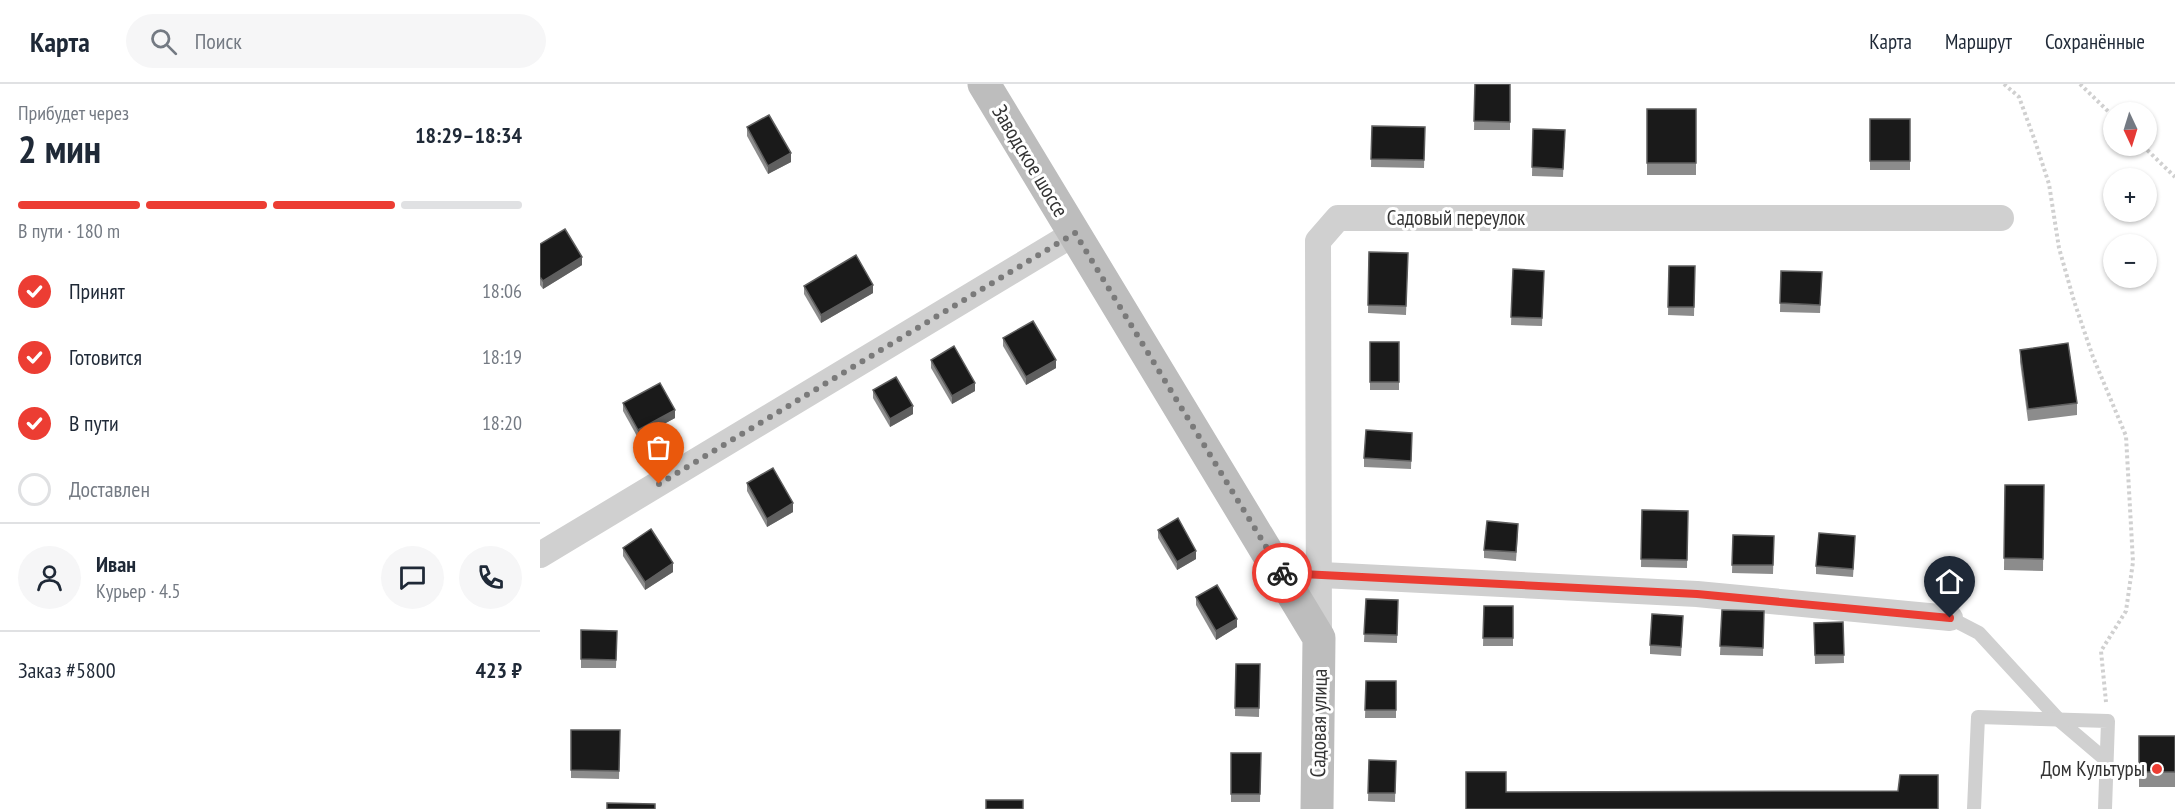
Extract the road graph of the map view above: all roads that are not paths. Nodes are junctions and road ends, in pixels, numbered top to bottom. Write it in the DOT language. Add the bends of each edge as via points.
graph roads {
  1 [pos="984,84"];
  2 [pos="2001,218"];
  3 [pos="1075,233"];
  4 [pos="540,555"];
  5 [pos="1282,573"];
  6 [pos="1318,575"];
  7 [pos="1950,618"];
  8 [pos="1319,638"];
  9 [pos="2060,721"];
  10 [pos="2106,760"];
  11 [pos="1317,809"];
  12 [pos="1974,809"];
  13 [pos="2105,809"];
  1 -- 3 [label="street, Заводское шоссе"];
  2 -- 6 [label="street, Садовый переулок" via="1338,218 1318,241"];
  3 -- 4 [label="street"];
  3 -- 5 [label="street, Заводское шоссе"];
  5 -- 6 [label="street"];
  5 -- 8 [label="street, Заводское шоссе"];
  6 -- 7 [label="street" via="1697,594"];
  6 -- 8 [label="street, Садовый переулок"];
  7 -- 9 [label="lane" via="1979,633"];
  8 -- 11 [label="street, Садовая улица"];
  9 -- 10 [label="lane"];
  9 -- 10 [label="lane" via="2108,721"];
  9 -- 12 [label="lane" via="1978,717"];
  10 -- 13 [label="lane"];
}
